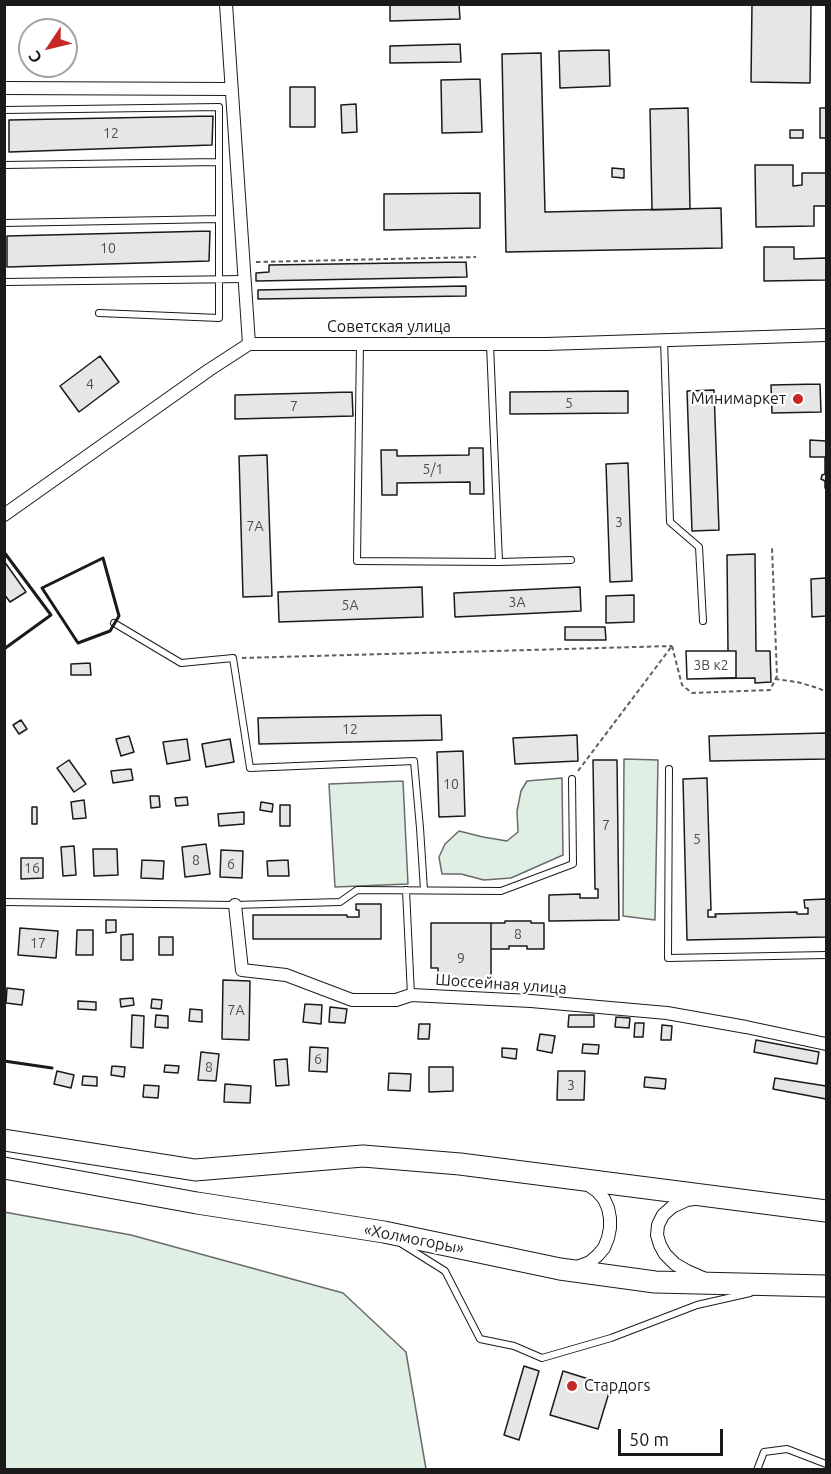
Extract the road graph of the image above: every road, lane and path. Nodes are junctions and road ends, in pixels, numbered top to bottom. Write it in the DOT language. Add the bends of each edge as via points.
graph roads {
  1 [pos="226,4"];
  2 [pos="4,88"];
  3 [pos="230,89"];
  4 [pos="4,110"];
  5 [pos="219,162"];
  6 [pos="4,165"];
  7 [pos="219,219"];
  8 [pos="4,223"];
  9 [pos="476,257"];
  10 [pos="243,263"];
  11 [pos="219,279"];
  12 [pos="244,279"];
  13 [pos="4,282"];
  14 [pos="99,313"];
  15 [pos="826,335"];
  16 [pos="664,340"];
  17 [pos="360,343"];
  18 [pos="249,344"];
  19 [pos="490,344"];
  20 [pos="4,515"];
  21 [pos="772,548"];
  22 [pos="571,560"];
  23 [pos="499,562"];
  24 [pos="703,621"];
  25 [pos="114,623"];
  26 [pos="672,646"];
  27 [pos="233,658"];
  28 [pos="775,679"];
  29 [pos="826,692"];
  30 [pos="669,769"];
  31 [pos="572,779"];
  32 [pos="406,890"];
  33 [pos="424,891"];
  34 [pos="4,902"];
  35 [pos="235,905"];
  36 [pos="826,955"];
  37 [pos="411,995"];
  38 [pos="826,1044"];
  39 [pos="4,1140"];
  40 [pos="4,1168"];
  41 [pos="570,1178"];
  42 [pos="716,1197"];
  43 [pos="826,1212"];
  44 [pos="384,1232"];
  45 [pos="560,1269"];
  46 [pos="714,1282"];
  47 [pos="788,1284"];
  48 [pos="826,1286"];
  49 [pos="826,1464"];
  50 [pos="758,1470"];
  1 -- 3 [label="street"];
  2 -- 3 [label="street"];
  3 -- 10 [label="street"];
  4 -- 5 [label="lane" via="219,107"];
  5 -- 6 [label="lane"];
  5 -- 7 [label="lane"];
  7 -- 8 [label="lane"];
  7 -- 11 [label="lane"];
  9 -- 10 [label="path"];
  10 -- 12 [label="street"];
  11 -- 12 [label="lane"];
  11 -- 13 [label="lane"];
  11 -- 14 [label="lane" via="219,318"];
  12 -- 18 [label="street"];
  15 -- 16 [label="street, Советская улица"];
  16 -- 19 [label="street, Советская улица"];
  16 -- 24 [label="lane" via="670,522 699,547"];
  17 -- 18 [label="street, Советская улица"];
  17 -- 19 [label="street, Советская улица"];
  17 -- 23 [label="lane" via="357,561"];
  18 -- 20 [label="street"];
  19 -- 23 [label="lane"];
  21 -- 28 [label="path"];
  22 -- 23 [label="lane"];
  25 -- 27 [label="lane" via="181,663"];
  26 -- 27 [label="path"];
  26 -- 28 [label="path" via="682,685 692,693 770,690"];
  26 -- 31 [label="path"];
  27 -- 33 [label="lane" via="250,768 414,761"];
  28 -- 29 [label="path"];
  30 -- 36 [label="lane" via="668,958"];
  31 -- 33 [label="lane" via="573,864 501,891"];
  32 -- 33 [label="lane"];
  32 -- 35 [label="lane" via="357,890 340,902"];
  32 -- 37 [label="lane"];
  34 -- 35 [label="lane"];
  35 -- 37 [label="street, Шоссейная улица" via="242,970 286,975 352,1000 396,1000"];
  37 -- 38 [label="street, Шоссейная улица" via="667,1013"];
  39 -- 41 [label="highway" via="195,1170 363,1156"];
  40 -- 44 [label="highway, «Холмогоры»"];
  41 -- 42 [label="highway"];
  41 -- 45 [label="street" via="590,1185 604,1199 610,1228 604,1248 590,1262"];
  42 -- 43 [label="highway"];
  42 -- 46 [label="street" via="687,1200 672,1207 663,1215 657,1235 665,1254 675,1264"];
  44 -- 45 [label="highway, «Холмогоры»"];
  44 -- 47 [label="lane" via="445,1271 480,1339 514,1346 543,1358 611,1338 697,1305"];
  45 -- 46 [label="highway, «Холмогоры»" via="655,1282"];
  46 -- 47 [label="highway, «Холмогоры»"];
  47 -- 48 [label="highway, «Холмогоры»"];
  49 -- 50 [label="lane" via="787,1449 764,1452"];
}
